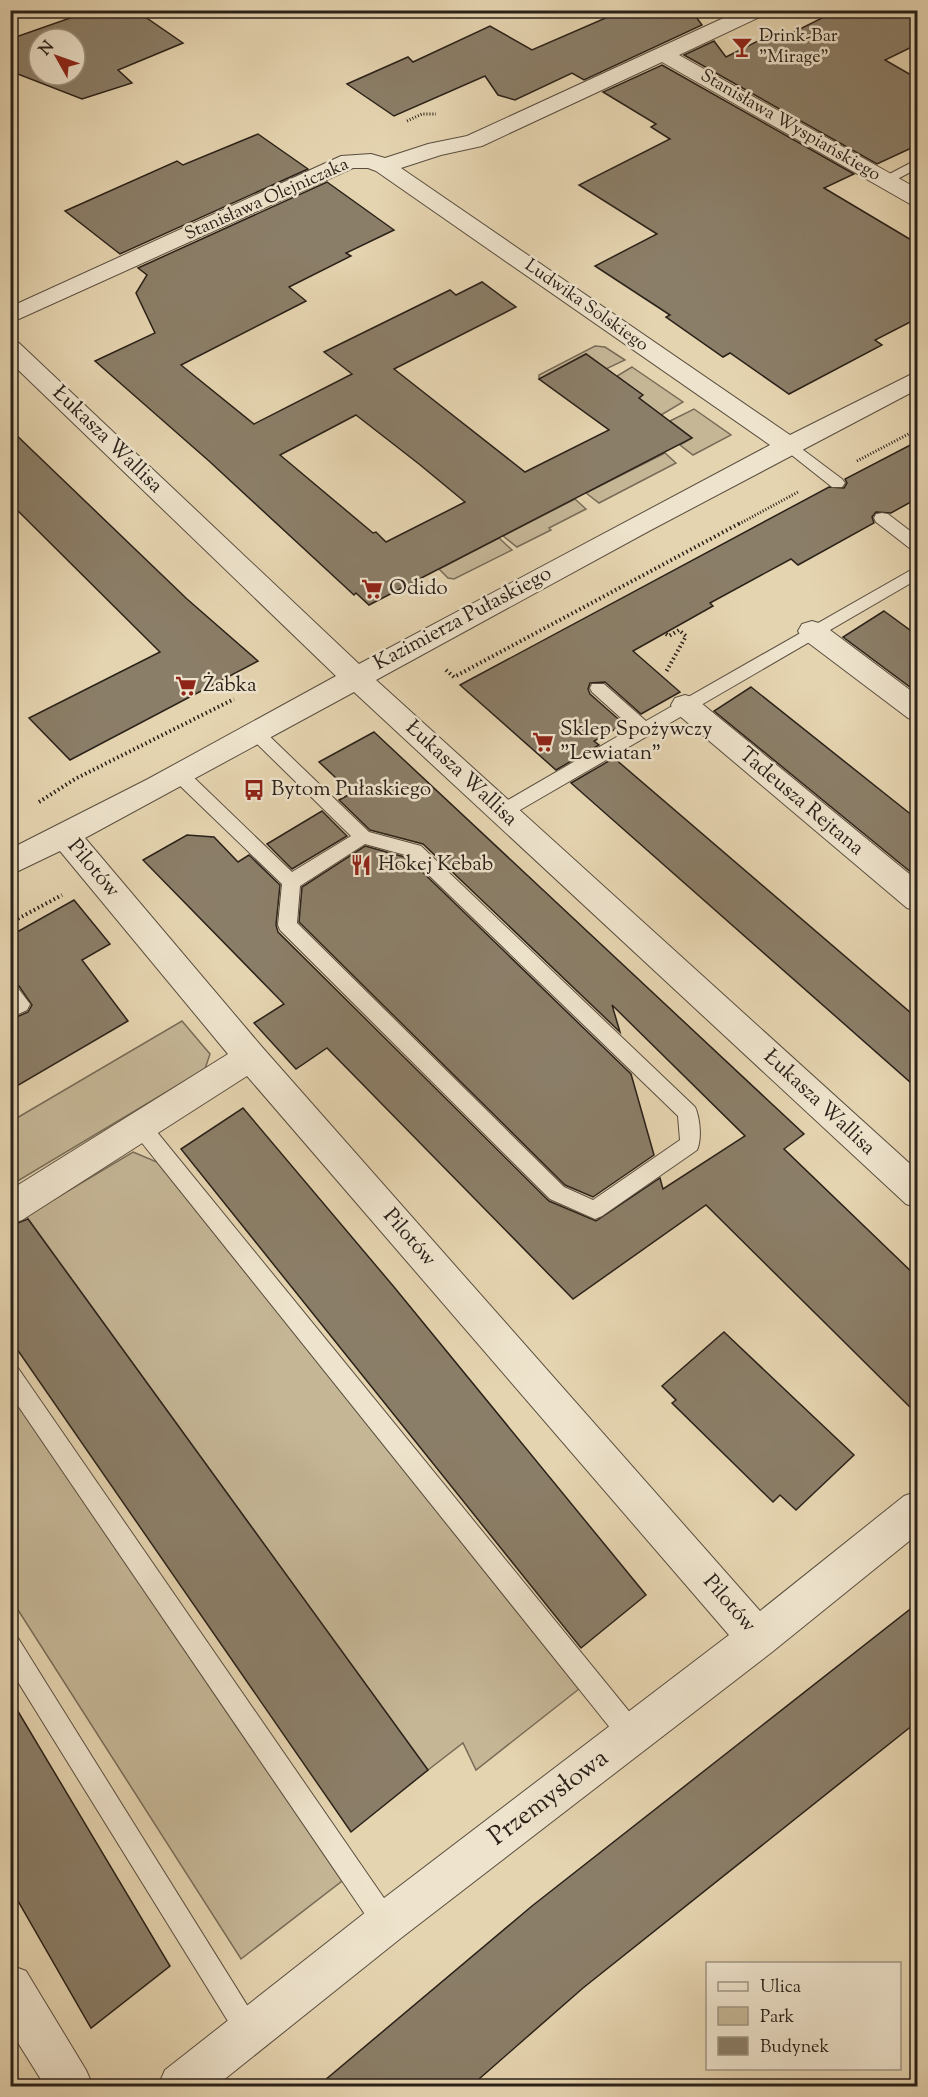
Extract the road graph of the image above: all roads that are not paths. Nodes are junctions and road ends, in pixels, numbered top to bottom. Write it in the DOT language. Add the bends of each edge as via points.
graph roads {
  1 [pos="759,10"];
  2 [pos="663,54"];
  3 [pos="918,163"];
  4 [pos="384,166"];
  5 [pos="885,180"];
  6 [pos="918,199"];
  7 [pos="10,316"];
  8 [pos="10,348"];
  9 [pos="918,379"];
  10 [pos="789,446"];
  11 [pos="832,480"];
  12 [pos="882,518"];
  13 [pos="918,546"];
  14 [pos="918,571"];
  15 [pos="813,631"];
  16 [pos="355,677"];
  17 [pos="598,688"];
  18 [pos="685,705"];
  19 [pos="918,711"];
  20 [pos="644,729"];
  21 [pos="255,732"];
  22 [pos="180,775"];
  23 [pos="502,812"];
  24 [pos="64,834"];
  25 [pos="363,837"];
  26 [pos="14,854"];
  27 [pos="291,882"];
  28 [pos="918,899"];
  29 [pos="10,992"];
  30 [pos="10,1010"];
  31 [pos="250,1057"];
  32 [pos="141,1127"];
  33 [pos="918,1193"];
  34 [pos="10,1209"];
  35 [pos="10,1375"];
  36 [pos="918,1509"];
  37 [pos="758,1638"];
  38 [pos="10,1646"];
  39 [pos="632,1736"];
  40 [pos="386,1923"];
  41 [pos="10,1987"];
  42 [pos="248,2031"];
  43 [pos="70,2086"];
  44 [pos="181,2086"];
  1 -- 2 [label="street, Stanisława Olejniczaka"];
  2 -- 4 [label="street, Stanisława Olejniczaka" via="474,141"];
  2 -- 5 [label="street, Stanisława Wyspiańskiego"];
  3 -- 5 [label="lane"];
  4 -- 7 [label="street, Stanisława Olejniczaka" via="371,161 349,161"];
  4 -- 10 [label="street, Ludwika Solskiego"];
  5 -- 6 [label="street, Stanisława Wyspiańskiego"];
  8 -- 16 [label="street, Łukasza Wallisa"];
  9 -- 10 [label="street, Kazimierza Pułaskiego"];
  10 -- 11 [label="lane"];
  10 -- 16 [label="street, Kazimierza Pułaskiego"];
  12 -- 13 [label="lane"];
  14 -- 15 [label="lane"];
  15 -- 18 [label="lane"];
  15 -- 19 [label="street"];
  16 -- 21 [label="street, Kazimierza Pułaskiego"];
  16 -- 23 [label="street, Łukasza Wallisa"];
  17 -- 20 [label="lane"];
  18 -- 20 [label="lane"];
  18 -- 28 [label="street, Tadeusza Rejtana"];
  20 -- 23 [label="lane"];
  21 -- 22 [label="street, Kazimierza Pułaskiego"];
  21 -- 25 [label="lane"];
  22 -- 24 [label="street, Kazimierza Pułaskiego"];
  22 -- 27 [label="lane"];
  23 -- 33 [label="street, Łukasza Wallisa"];
  24 -- 26 [label="street, Kazimierza Pułaskiego"];
  24 -- 31 [label="street, Pilotów"];
  25 -- 27 [label="lane"];
  25 -- 27 [label="lane" via="415,851 688,1113 690,1144 595,1210 557,1193 287,926"];
  29 -- 30 [label="lane" via="20,1004"];
  31 -- 32 [label="street"];
  31 -- 37 [label="street, Pilotów"];
  32 -- 34 [label="street"];
  32 -- 39 [label="lane"];
  35 -- 40 [label="lane"];
  36 -- 37 [label="street, Przemysłowa"];
  37 -- 39 [label="street, Przemysłowa"];
  38 -- 42 [label="lane"];
  39 -- 40 [label="street, Przemysłowa"];
  40 -- 42 [label="street, Przemysłowa"];
  41 -- 43 [label="street"];
  42 -- 44 [label="street, Przemysłowa"];
}
